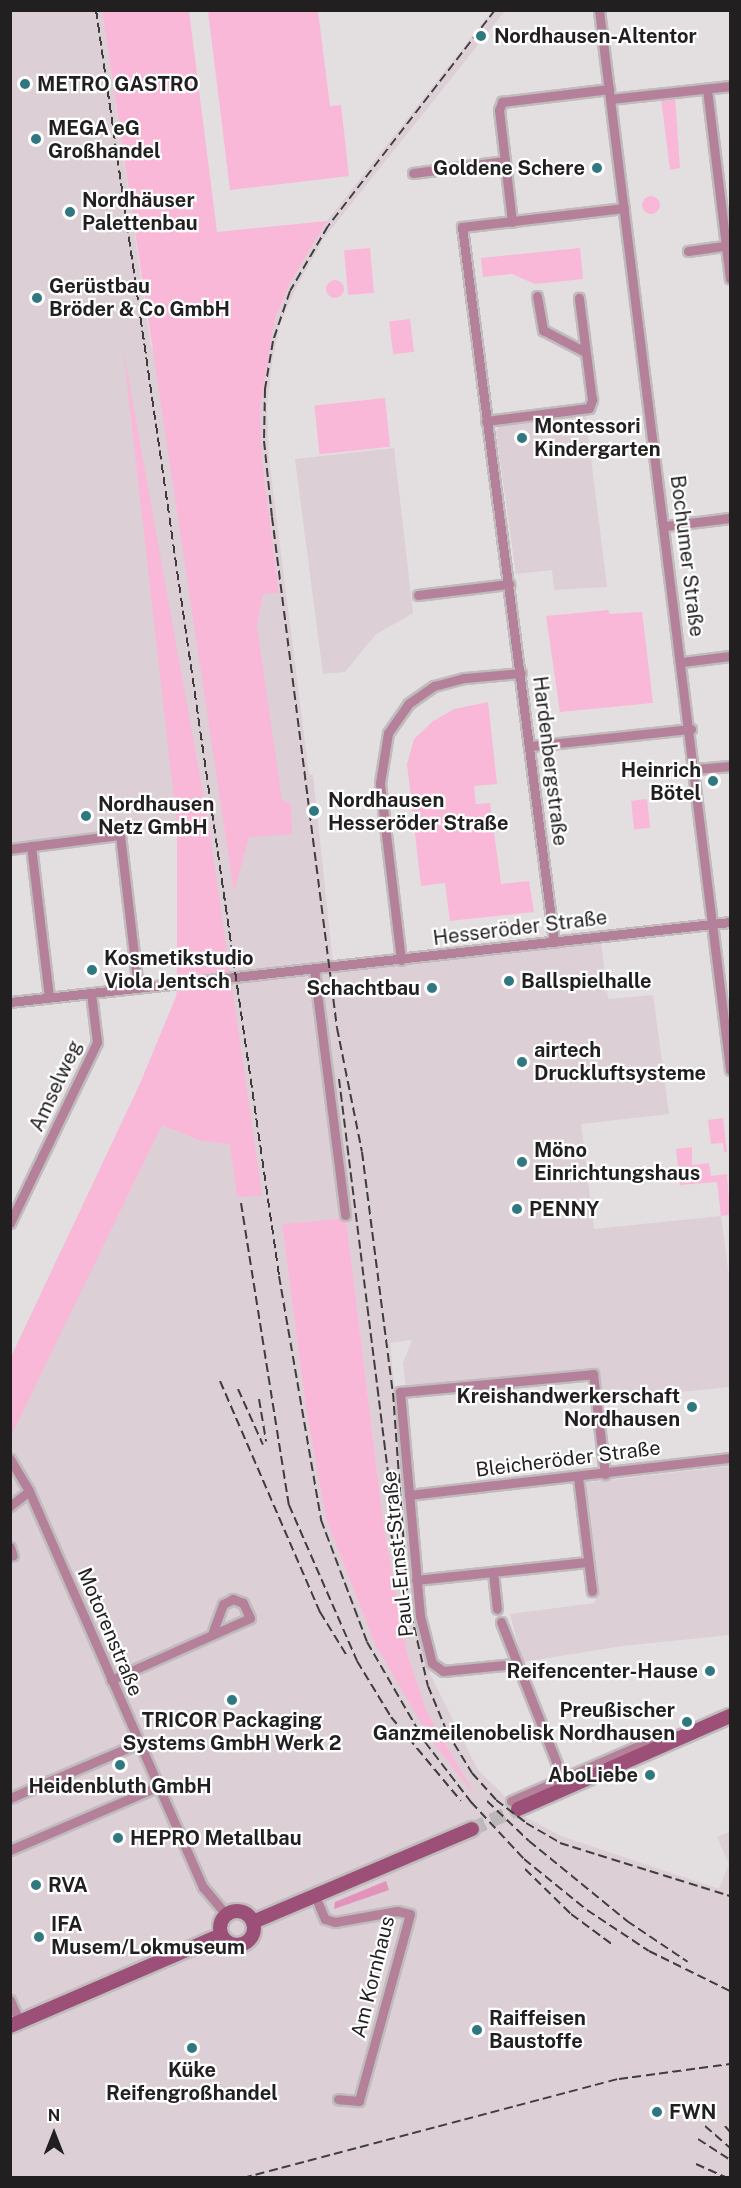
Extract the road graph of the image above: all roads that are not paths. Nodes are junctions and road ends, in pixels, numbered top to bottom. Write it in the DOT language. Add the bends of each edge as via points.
graph roads {
  1 [pos="599,10"];
  2 [pos="730,86"];
  3 [pos="609,89"];
  4 [pos="707,89"];
  5 [pos="610,99"];
  6 [pos="505,161"];
  7 [pos="413,173"];
  8 [pos="624,208"];
  9 [pos="512,222"];
  10 [pos="728,245"];
  11 [pos="688,251"];
  12 [pos="730,279"];
  13 [pos="537,296"];
  14 [pos="579,298"];
  15 [pos="585,352"];
  16 [pos="486,421"];
  17 [pos="730,518"];
  18 [pos="665,526"];
  19 [pos="509,584"];
  20 [pos="418,595"];
  21 [pos="730,656"];
  22 [pos="682,662"];
  23 [pos="521,673"];
  24 [pos="691,729"];
  25 [pos="531,746"];
  26 [pos="730,766"];
  27 [pos="696,769"];
  28 [pos="31,846"];
  29 [pos="10,849"];
  30 [pos="730,922"];
  31 [pos="713,923"];
  32 [pos="554,942"];
  33 [pos="401,960"];
  34 [pos="314,969"];
  35 [pos="138,988"];
  36 [pos="92,993"];
  37 [pos="49,997"];
  38 [pos="10,1002"];
  39 [pos="730,1070"];
  40 [pos="345,1215"];
  41 [pos="10,1223"];
  42 [pos="730,1458"];
  43 [pos="10,1459"];
  44 [pos="605,1474"];
  45 [pos="578,1477"];
  46 [pos="29,1491"];
  47 [pos="409,1495"];
  48 [pos="10,1506"];
  49 [pos="587,1562"];
  50 [pos="493,1572"];
  51 [pos="416,1580"];
  52 [pos="592,1591"];
  53 [pos="497,1609"];
  54 [pos="501,1622"];
  55 [pos="212,1635"];
  56 [pos="514,1664"];
  57 [pos="111,1680"];
  58 [pos="730,1716"];
  59 [pos="671,1742"];
  60 [pos="139,1743"];
  61 [pos="563,1779"];
  62 [pos="157,1787"];
  63 [pos="10,1798"];
  64 [pos="515,1805"];
  65 [pos="472,1829"];
  66 [pos="10,1850"];
  67 [pos="315,1896"];
  68 [pos="226,1914"];
  69 [pos="253,1922"];
  70 [pos="221,1935"];
  71 [pos="10,2000"];
  72 [pos="15,2024"];
  73 [pos="338,2099"];
  1 -- 3 [label="street, Bochumer Straße"];
  2 -- 4 [label="street"];
  3 -- 5 [label="street, Bochumer Straße"];
  3 -- 6 [label="street" via="502,102 499,110"];
  4 -- 5 [label="street"];
  4 -- 10 [label="street"];
  5 -- 8 [label="street, Bochumer Straße"];
  6 -- 7 [label="street"];
  6 -- 9 [label="street"];
  8 -- 9 [label="street, Hardenbergstraße"];
  8 -- 18 [label="street, Bochumer Straße"];
  9 -- 16 [label="street, Hardenbergstraße" via="462,227"];
  10 -- 11 [label="street"];
  10 -- 12 [label="street"];
  13 -- 15 [label="street" via="543,330"];
  14 -- 15 [label="street"];
  15 -- 16 [label="street" via="592,400 589,408"];
  16 -- 19 [label="street, Hardenbergstraße"];
  17 -- 18 [label="street"];
  18 -- 22 [label="street, Bochumer Straße"];
  19 -- 20 [label="street"];
  19 -- 23 [label="street, Hardenbergstraße"];
  21 -- 22 [label="street"];
  22 -- 24 [label="street, Bochumer Straße"];
  23 -- 25 [label="street, Hardenbergstraße"];
  23 -- 33 [label="street" via="464,678 434,686 408,704 388,733 380,783"];
  24 -- 25 [label="street"];
  24 -- 27 [label="street, Bochumer Straße"];
  25 -- 32 [label="street, Hardenbergstraße"];
  26 -- 27 [label="street"];
  27 -- 31 [label="street, Bochumer Straße"];
  28 -- 29 [label="street"];
  28 -- 35 [label="street" via="120,835"];
  28 -- 37 [label="street"];
  30 -- 31 [label="street, Hesseröder Straße"];
  31 -- 32 [label="street, Hesseröder Straße"];
  31 -- 39 [label="street, Bochumer Straße"];
  32 -- 33 [label="street, Hesseröder Straße"];
  33 -- 34 [label="street, Hesseröder Straße"];
  34 -- 35 [label="street, Hesseröder Straße"];
  34 -- 40 [label="street"];
  35 -- 36 [label="street, Hesseröder Straße"];
  36 -- 37 [label="street, Hesseröder Straße"];
  36 -- 41 [label="street, Amselweg" via="97,1042"];
  37 -- 38 [label="street, Hesseröder Straße"];
  42 -- 44 [label="street, Bleicheröder Straße"];
  43 -- 46 [label="street, Motorenstraße"];
  44 -- 45 [label="street, Bleicheröder Straße"];
  44 -- 47 [label="street, Paul-Ernst-Straße" via="593,1374 400,1392"];
  45 -- 47 [label="street, Bleicheröder Straße"];
  45 -- 49 [label="street"];
  46 -- 48 [label="street"];
  46 -- 57 [label="street, Motorenstraße"];
  47 -- 51 [label="street, Paul-Ernst-Straße"];
  49 -- 50 [label="street"];
  49 -- 52 [label="street"];
  50 -- 51 [label="street"];
  50 -- 53 [label="street"];
  51 -- 56 [label="street, Paul-Ernst-Straße" via="432,1663 443,1671"];
  54 -- 56 [label="street"];
  55 -- 57 [label="street"];
  56 -- 61 [label="street"];
  57 -- 60 [label="street, Motorenstraße"];
  58 -- 59 [label="main road"];
  59 -- 61 [label="street" via="668,1733"];
  59 -- 64 [label="main road"];
  60 -- 62 [label="street, Motorenstraße"];
  60 -- 63 [label="street"];
  61 -- 64 [label="street"];
  62 -- 66 [label="street"];
  62 -- 68 [label="street, Motorenstraße" via="203,1887"];
  65 -- 67 [label="main road"];
  67 -- 69 [label="main road"];
  67 -- 73 [label="street, Am Kornhaus" via="325,1919 335,1922 397,1911 411,1914 359,2101"];
  68 -- 69 [label="main road" via="242,1911"];
  68 -- 70 [label="main road" via="220,1923"];
  69 -- 70 [label="main road" via="253,1933 246,1942 235,1945"];
  70 -- 72 [label="main road"];
  71 -- 72 [label="street"];
}
